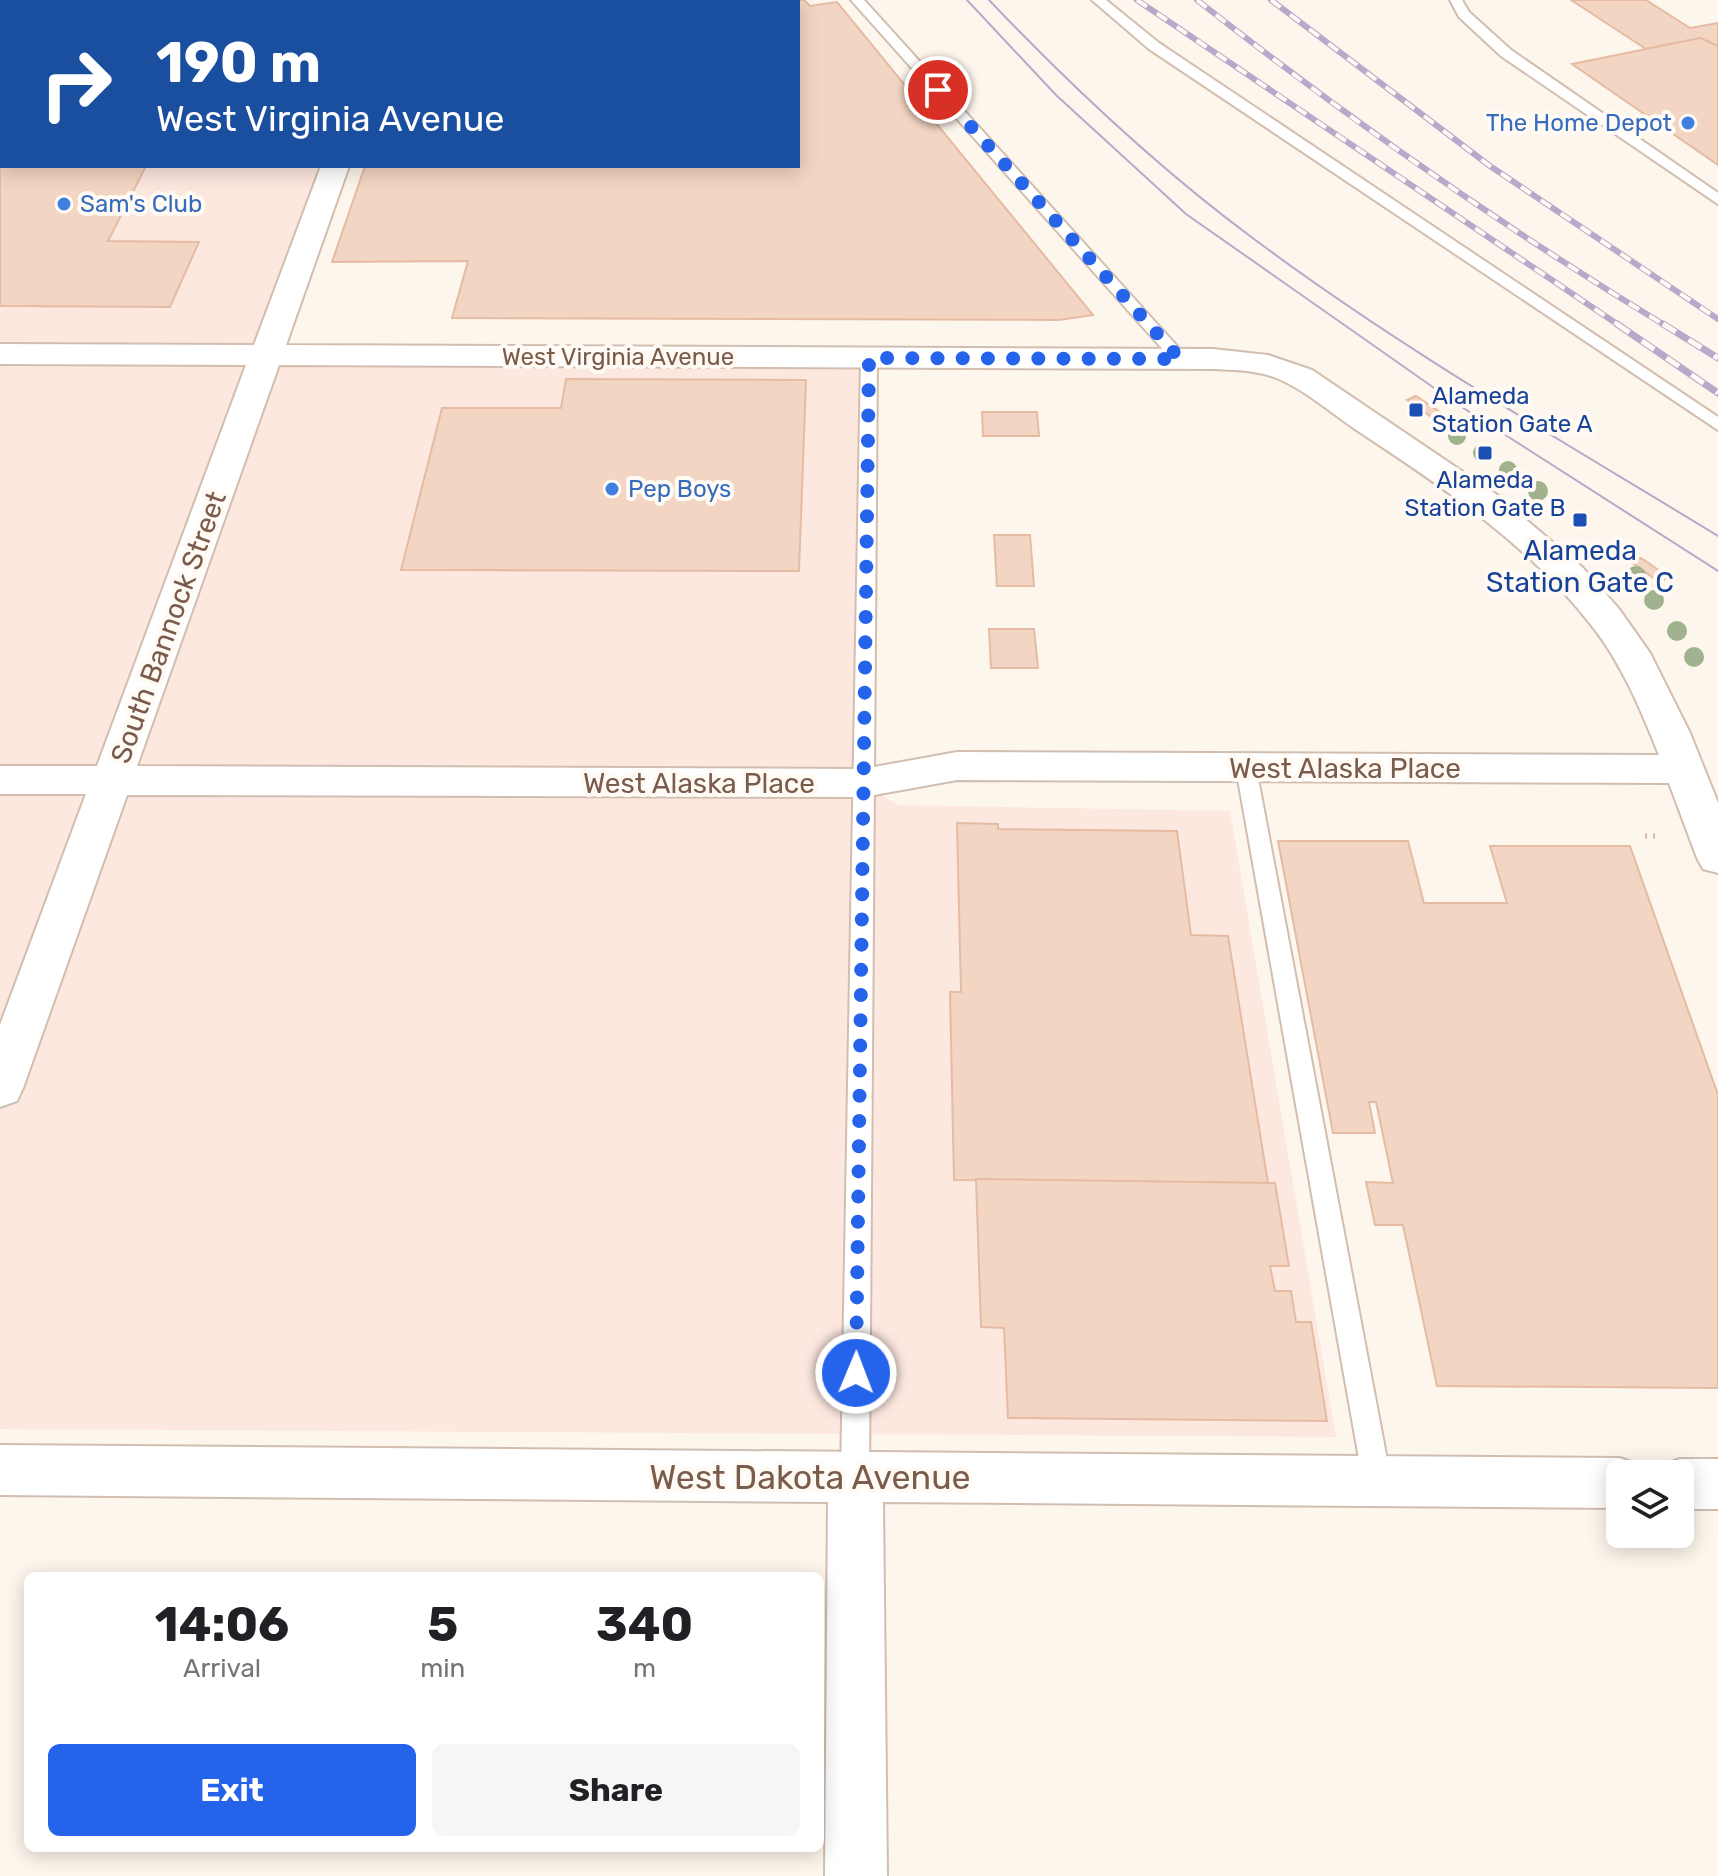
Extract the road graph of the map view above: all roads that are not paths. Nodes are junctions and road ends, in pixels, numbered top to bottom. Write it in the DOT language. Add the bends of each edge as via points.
graph roads {
  1 [pos="857,0"];
  2 [pos="1098,0"];
  3 [pos="1456,0"];
  4 [pos="334,168"];
  5 [pos="1718,200"];
  6 [pos="0,354"];
  7 [pos="267,355"];
  8 [pos="869,358"];
  9 [pos="1180,359"];
  10 [pos="1718,425"];
  11 [pos="1246,768"];
  12 [pos="1684,769"];
  13 [pos="0,780"];
  14 [pos="113,780"];
  15 [pos="863,783"];
  16 [pos="1718,858"];
  17 [pos="0,1088"];
  18 [pos="0,1470"];
  19 [pos="855,1477"];
  20 [pos="1377,1481"];
  21 [pos="1606,1483"];
  22 [pos="1694,1484"];
  23 [pos="1718,1484"];
  24 [pos="856,1876"];
  1 -- 9 [label="lane"];
  2 -- 10 [label="lane" via="1154,46"];
  3 -- 5 [label="lane" via="1506,53"];
  4 -- 7 [label="street, South Bannock Street"];
  6 -- 7 [label="street, West Virginia Avenue"];
  7 -- 8 [label="street, West Virginia Avenue"];
  7 -- 14 [label="street, South Bannock Street"];
  8 -- 9 [label="street, West Virginia Avenue"];
  8 -- 15 [label="lane"];
  9 -- 12 [label="street, West Virginia Avenue" via="1277,366 1300,377 1497,513 1591,601 1635,661"];
  11 -- 12 [label="street, West Alaska Place"];
  11 -- 15 [label="street, West Alaska Place" via="957,766"];
  11 -- 20 [label="lane"];
  12 -- 16 [label="street, West Virginia Avenue"];
  13 -- 14 [label="street, West Alaska Place"];
  14 -- 15 [label="street, West Alaska Place"];
  14 -- 17 [label="street, South Bannock Street"];
  15 -- 19 [label="lane"];
  18 -- 19 [label="street, West Dakota Avenue"];
  19 -- 20 [label="street, West Dakota Avenue"];
  19 -- 24 [label="street"];
  20 -- 21 [label="street, West Dakota Avenue"];
  22 -- 23 [label="street"];
}
